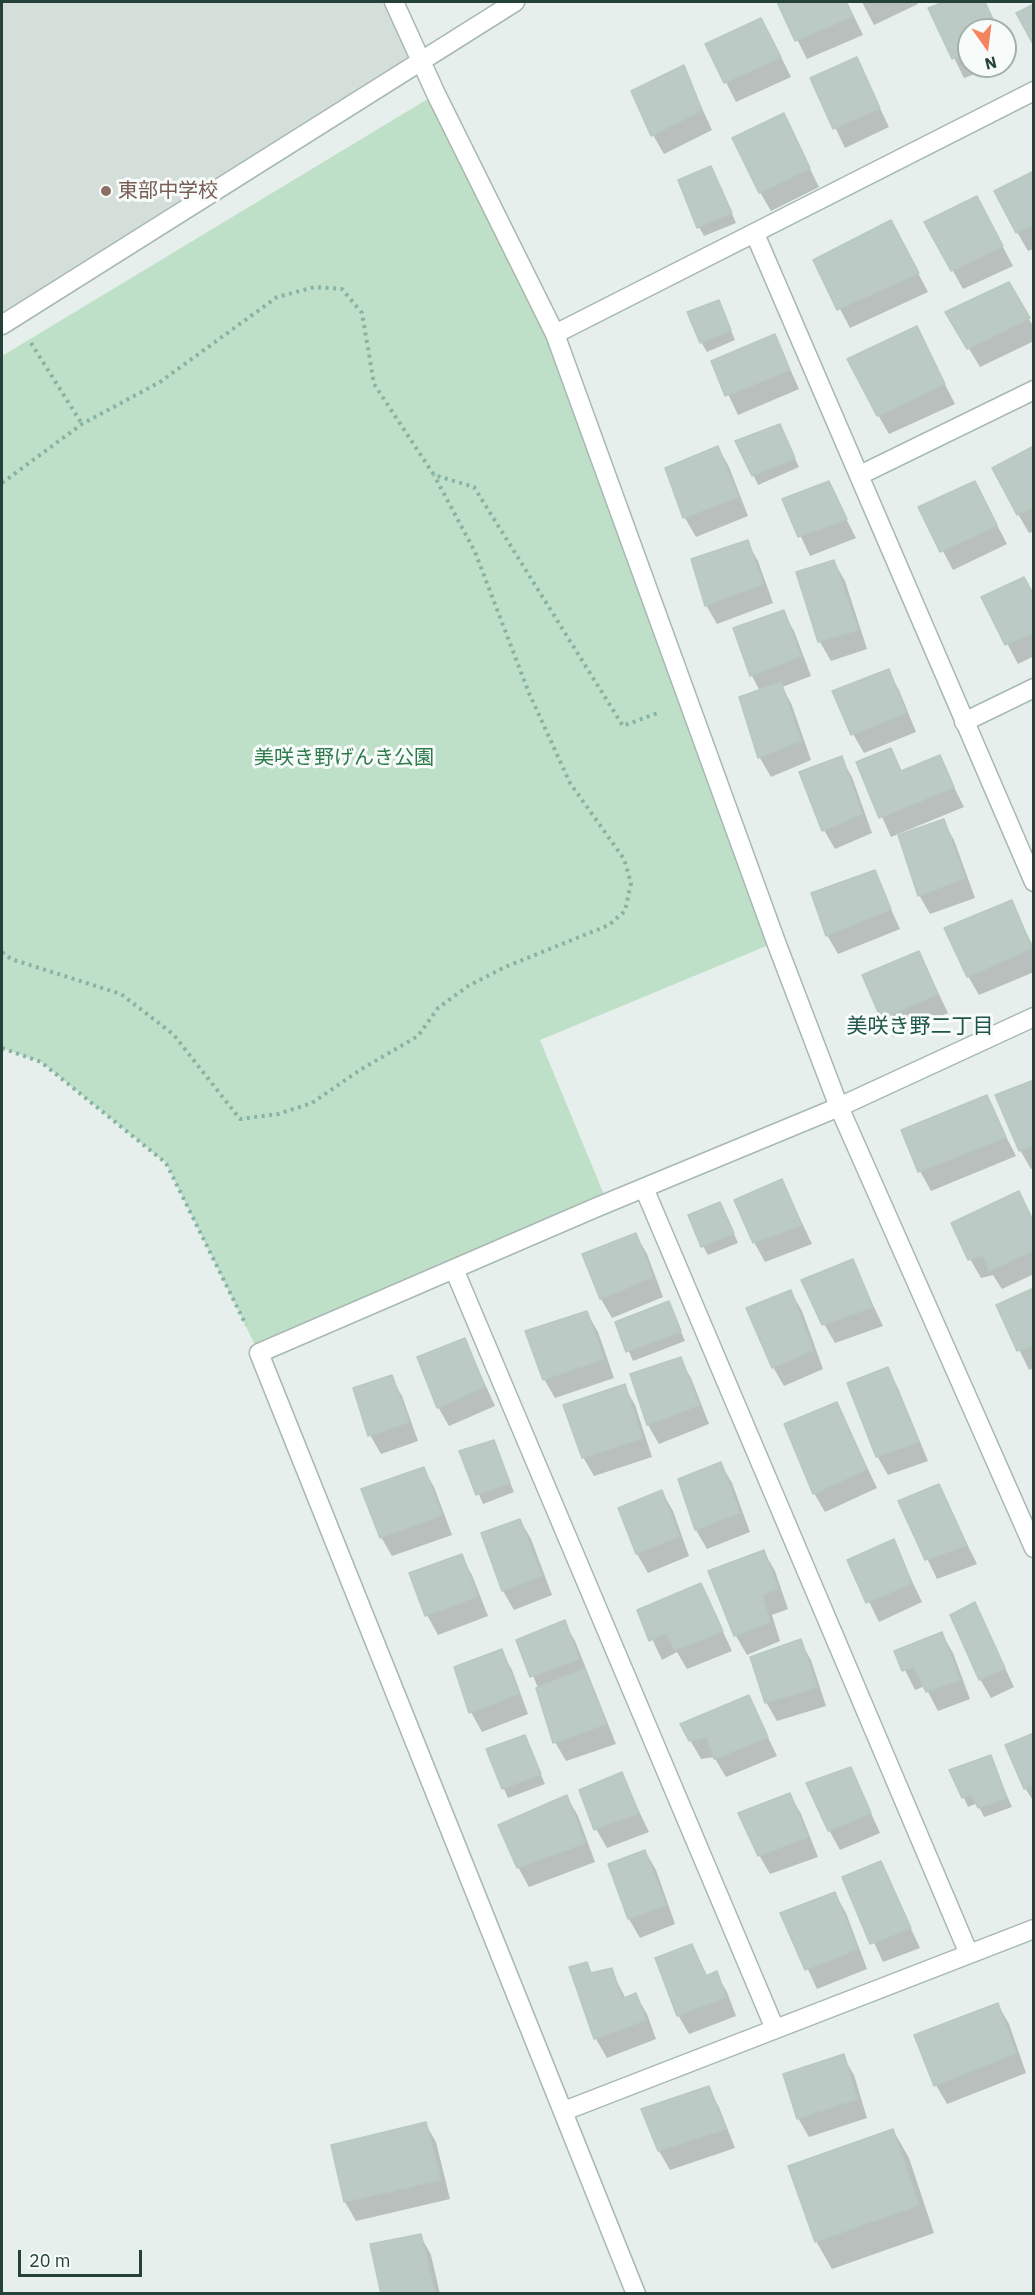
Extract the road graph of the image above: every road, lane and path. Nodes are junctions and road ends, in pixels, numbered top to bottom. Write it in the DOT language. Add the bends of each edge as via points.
graph roads {
  1 [pos="394,2"];
  2 [pos="515,2"];
  3 [pos="421,59"];
  4 [pos="1034,91"];
  5 [pos="755,234"];
  6 [pos="2,325"];
  7 [pos="555,334"];
  8 [pos="28,339"];
  9 [pos="1034,390"];
  10 [pos="82,424"];
  11 [pos="434,475"];
  12 [pos="860,475"];
  13 [pos="2,483"];
  14 [pos="1034,688"];
  15 [pos="689,702"];
  16 [pos="964,722"];
  17 [pos="1034,882"];
  18 [pos="2,952"];
  19 [pos="1034,1017"];
  20 [pos="2,1048"];
  21 [pos="839,1107"];
  22 [pos="644,1188"];
  23 [pos="454,1269"];
  24 [pos="259,1353"];
  25 [pos="1034,1548"];
  26 [pos="1034,1929"];
  27 [pos="969,1954"];
  28 [pos="775,2029"];
  29 [pos="564,2111"];
  30 [pos="636,2294"];
  1 -- 3 [label="street"];
  2 -- 3 [label="street"];
  3 -- 6 [label="street"];
  3 -- 7 [label="street"];
  4 -- 5 [label="street"];
  5 -- 7 [label="street"];
  5 -- 12 [label="street"];
  7 -- 15 [label="street"];
  8 -- 10 [label="path"];
  9 -- 12 [label="street"];
  10 -- 11 [label="path" via="160,382 277,297 315,287 342,289 362,313 374,384"];
  10 -- 13 [label="path"];
  11 -- 15 [label="path" via="474,487 623,726"];
  11 -- 18 [label="path" via="475,552 529,693 570,783 624,859 631,883 625,911 609,925 468,986 438,1008 418,1036 312,1103 278,1114 240,1119 173,1034 121,994"];
  12 -- 16 [label="street"];
  14 -- 16 [label="street"];
  15 -- 21 [label="street"];
  16 -- 17 [label="street"];
  19 -- 21 [label="street"];
  20 -- 24 [label="path" via="41,1062 166,1163"];
  21 -- 22 [label="street"];
  21 -- 25 [label="street"];
  22 -- 23 [label="street"];
  22 -- 27 [label="street"];
  23 -- 24 [label="street"];
  23 -- 28 [label="street"];
  24 -- 29 [label="street"];
  26 -- 27 [label="street"];
  27 -- 28 [label="street"];
  28 -- 29 [label="street"];
  29 -- 30 [label="street"];
}
